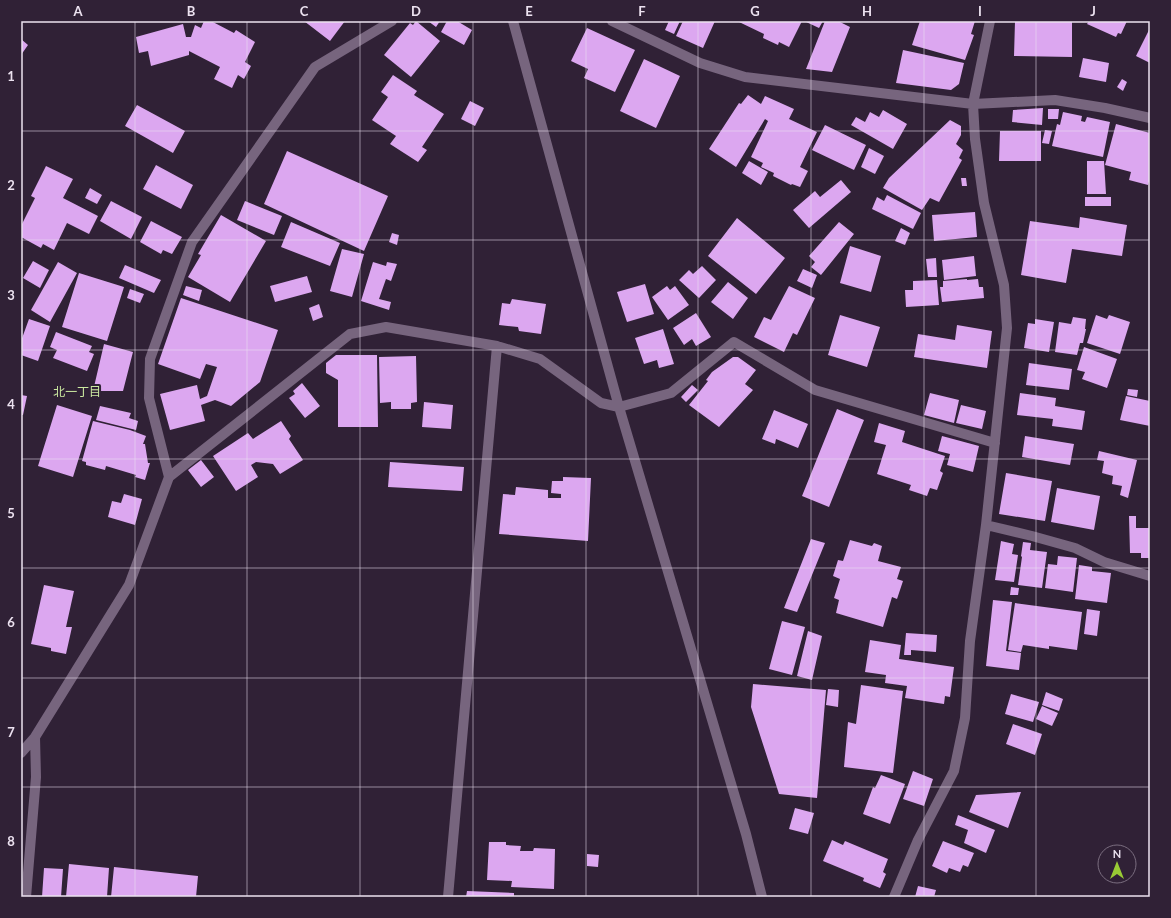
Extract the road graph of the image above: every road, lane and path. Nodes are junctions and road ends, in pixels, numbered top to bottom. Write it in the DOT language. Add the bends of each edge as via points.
graph roads {
  1 [pos="392,21"];
  2 [pos="513,21"];
  3 [pos="612,21"];
  4 [pos="990,21"];
  5 [pos="972,104"];
  6 [pos="1150,118"];
  7 [pos="497,346"];
  8 [pos="619,407"];
  9 [pos="995,443"];
  10 [pos="169,478"];
  11 [pos="986,525"];
  12 [pos="1150,576"];
  13 [pos="35,737"];
  14 [pos="21,753"];
  15 [pos="26,897"];
  16 [pos="448,897"];
  17 [pos="762,897"];
  18 [pos="894,897"];
  1 -- 10 [label="street" via="315,67 192,242 150,359 149,398"];
  2 -- 8 [label="street"];
  3 -- 5 [label="street" via="700,63 745,78"];
  4 -- 5 [label="street"];
  5 -- 6 [label="street" via="1055,100"];
  5 -- 9 [label="street" via="984,202 1004,285 1007,328"];
  7 -- 8 [label="street" via="540,359 600,403"];
  7 -- 10 [label="street" via="386,327 350,334"];
  7 -- 16 [label="street"];
  8 -- 9 [label="street" via="671,393 734,342 815,390"];
  8 -- 17 [label="street" via="744,826"];
  9 -- 11 [label="street"];
  10 -- 13 [label="street" via="129,585"];
  11 -- 12 [label="street" via="1075,548 1104,562"];
  11 -- 18 [label="street" via="970,641 965,718 954,771 918,840"];
  13 -- 14 [label="street"];
  13 -- 15 [label="street" via="36,777"];
}
